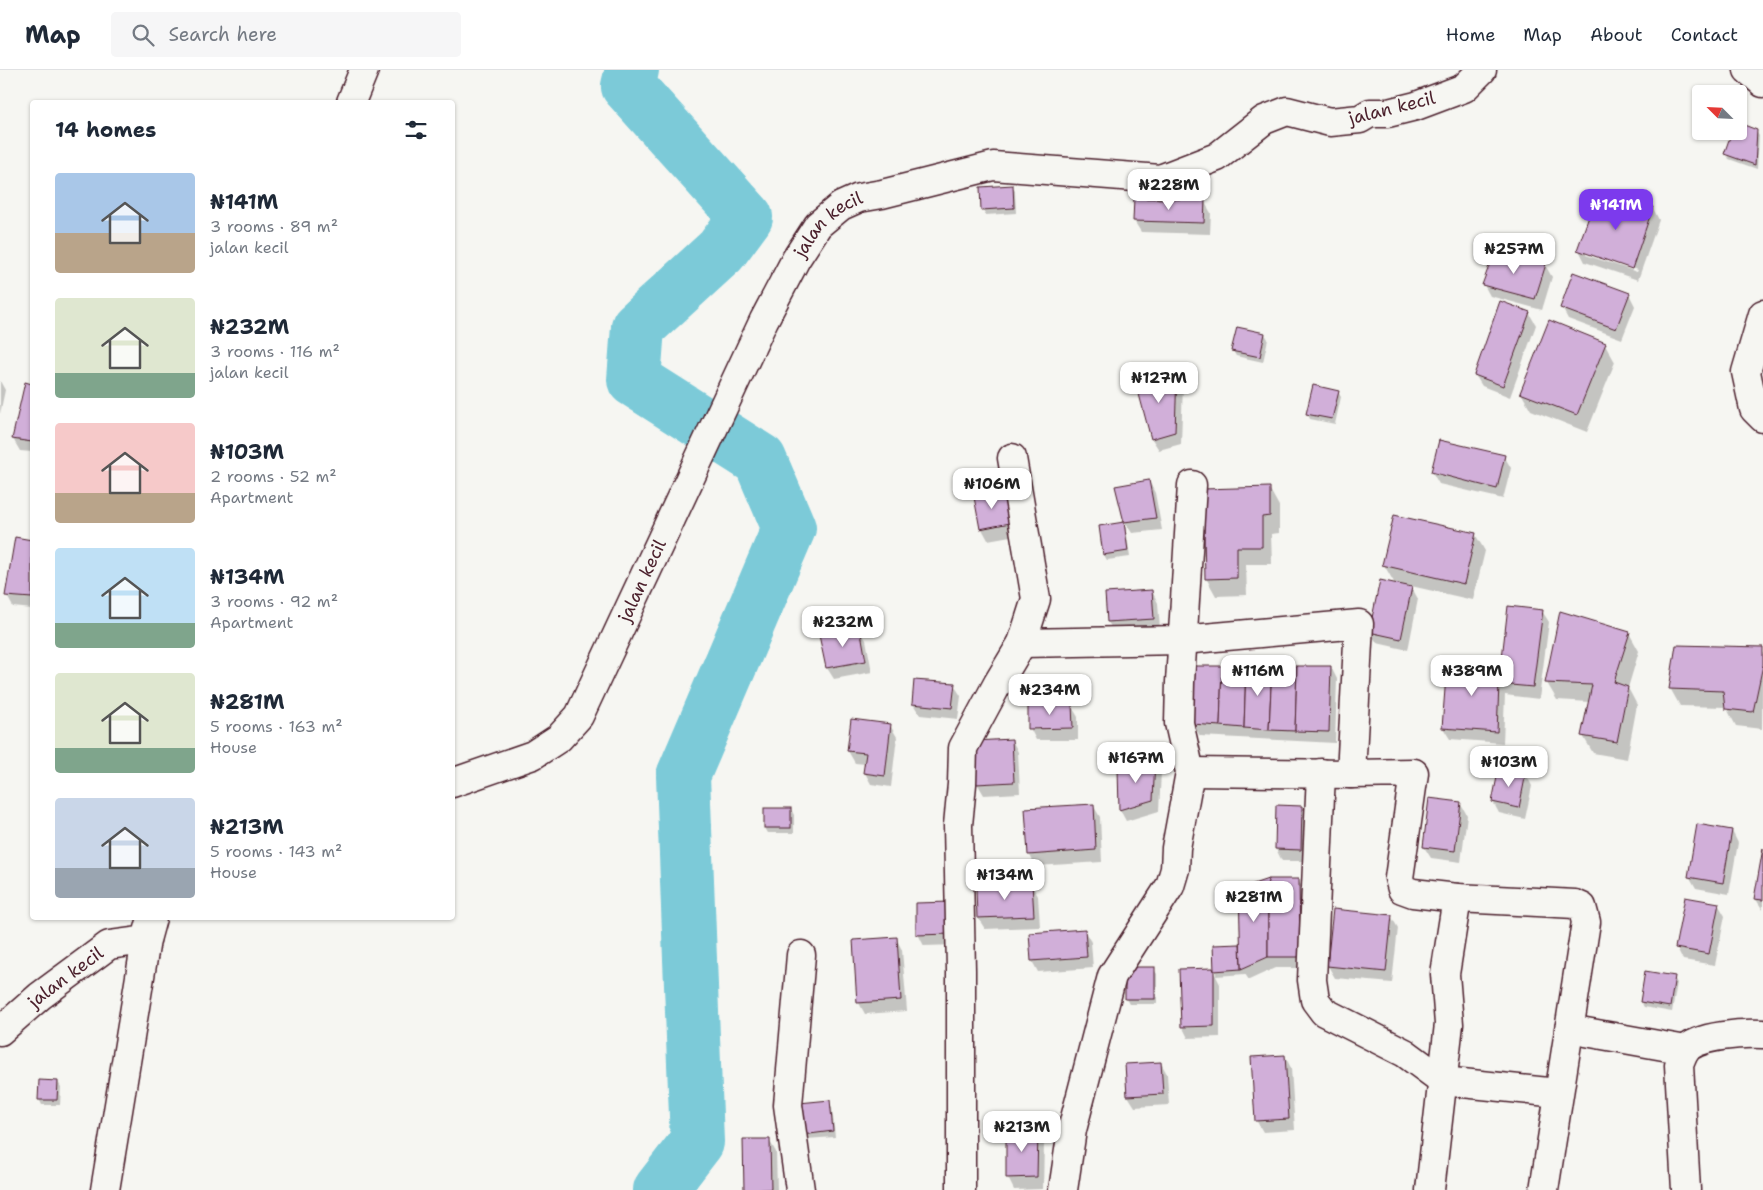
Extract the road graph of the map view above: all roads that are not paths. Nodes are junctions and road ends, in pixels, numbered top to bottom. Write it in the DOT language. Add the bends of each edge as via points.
graph roads {
  1 [pos="364,70"];
  2 [pos="1482,70"];
  3 [pos="1748,70"];
  4 [pos="1763,83"];
  5 [pos="353,100"];
  6 [pos="1763,314"];
  7 [pos="1763,418"];
  8 [pos="1012,458"];
  9 [pos="1192,485"];
  10 [pos="1182,640"];
  11 [pos="1022,643"];
  12 [pos="1190,772"];
  13 [pos="1321,773"];
  14 [pos="1351,774"];
  15 [pos="455,782"];
  16 [pos="1457,898"];
  17 [pos="149,929"];
  18 [pos="801,956"];
  19 [pos="1569,1028"];
  20 [pos="0,1031"];
  21 [pos="1763,1034"];
  22 [pos="1686,1050"];
  23 [pos="1443,1082"];
  24 [pos="1558,1093"];
  25 [pos="106,1190"];
  26 [pos="800,1190"];
  27 [pos="961,1190"];
  28 [pos="1064,1190"];
  29 [pos="1430,1190"];
  30 [pos="1544,1190"];
  31 [pos="1686,1190"];
  1 -- 5 [label="street"];
  2 -- 15 [label="street, jalan kecil" via="1464,88 1416,106 1388,113 1370,113 1360,119 1330,122 1287,111 1264,120 1216,157 1160,179 993,166 859,198 841,206 818,225 764,320 579,716 559,738 533,756"];
  3 -- 4 [label="street"];
  6 -- 7 [label="street" via="1746,372 1754,409"];
  8 -- 11 [label="street" via="1036,598"];
  9 -- 10 [label="street"];
  10 -- 11 [label="street"];
  10 -- 12 [label="street" via="1179,722"];
  10 -- 14 [label="street" via="1359,624"];
  11 -- 27 [label="street" via="964,748 958,825"];
  12 -- 13 [label="street"];
  12 -- 28 [label="street" via="1170,886 1112,976 1072,1130"];
  13 -- 14 [label="street"];
  13 -- 23 [label="street" via="1312,980 1316,1000 1324,1012 1405,1053"];
  14 -- 16 [label="street" via="1414,773 1399,878 1402,889"];
  16 -- 19 [label="street" via="1582,907 1586,922"];
  16 -- 23 [label="street" via="1445,974 1449,1024"];
  17 -- 20 [label="street, jalan kecil" via="109,945 40,996"];
  17 -- 25 [label="street"];
  18 -- 26 [label="street" via="788,1105"];
  19 -- 22 [label="street"];
  19 -- 24 [label="street"];
  21 -- 22 [label="street" via="1698,1041"];
  22 -- 31 [label="street" via="1679,1065"];
  23 -- 24 [label="street"];
  23 -- 29 [label="street"];
  24 -- 30 [label="street"];
}
